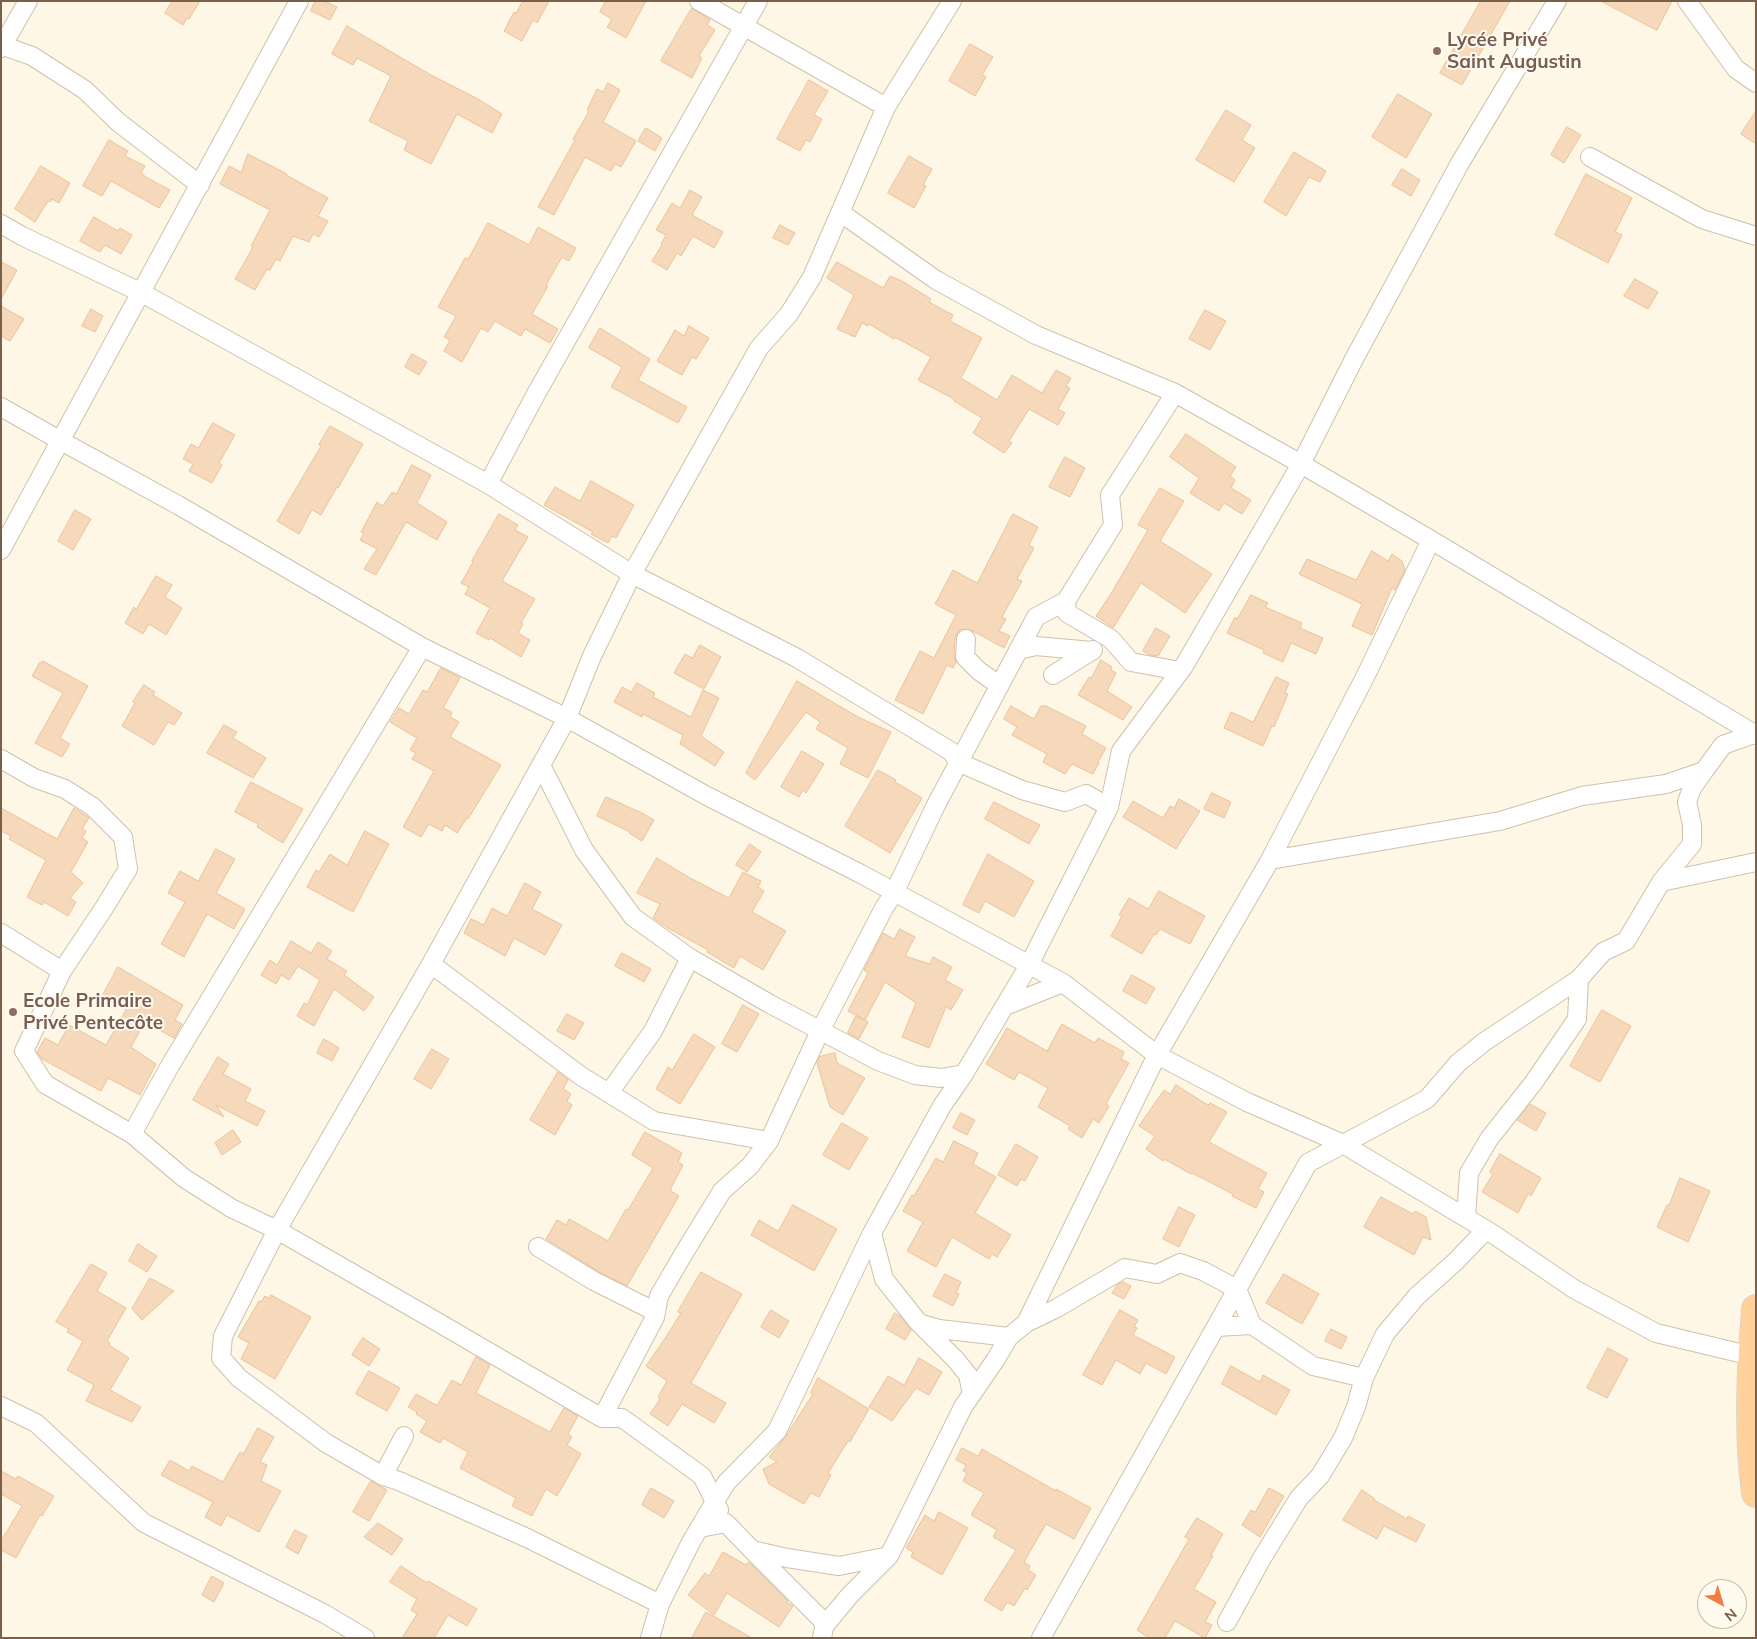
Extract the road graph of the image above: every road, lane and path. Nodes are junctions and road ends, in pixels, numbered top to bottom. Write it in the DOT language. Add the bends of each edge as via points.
graph roads {
  1 [pos="28,1"];
  2 [pos="299,1"];
  3 [pos="699,1"];
  4 [pos="758,1"];
  5 [pos="952,1"];
  6 [pos="1557,1"];
  7 [pos="1688,1"];
  8 [pos="743,27"];
  9 [pos="2,46"];
  10 [pos="1756,83"];
  11 [pos="886,107"];
  12 [pos="1590,157"];
  13 [pos="200,185"];
  14 [pos="841,213"];
  15 [pos="1,224"];
  16 [pos="1756,236"];
  17 [pos="142,293"];
  18 [pos="1175,393"];
  19 [pos="1,407"];
  20 [pos="61,441"];
  21 [pos="1301,464"];
  22 [pos="488,484"];
  23 [pos="1431,540"];
  24 [pos="1,550"];
  25 [pos="632,574"];
  26 [pos="1066,601"];
  27 [pos="966,639"];
  28 [pos="1111,639"];
  29 [pos="422,648"];
  30 [pos="1018,650"];
  31 [pos="1092,651"];
  32 [pos="1180,671"];
  33 [pos="1053,676"];
  34 [pos="999,685"];
  35 [pos="567,718"];
  36 [pos="1755,734"];
  37 [pos="1,759"];
  38 [pos="958,762"];
  39 [pos="541,765"];
  40 [pos="1704,771"];
  41 [pos="1109,807"];
  42 [pos="1270,860"];
  43 [pos="1756,862"];
  44 [pos="1660,882"];
  45 [pos="894,892"];
  46 [pos="1,934"];
  47 [pos="690,958"];
  48 [pos="431,964"];
  49 [pos="1029,965"];
  50 [pos="62,971"];
  51 [pos="1579,979"];
  52 [pos="1063,983"];
  53 [pos="1004,1006"];
  54 [pos="820,1031"];
  55 [pos="1157,1055"];
  56 [pos="964,1074"];
  57 [pos="609,1093"];
  58 [pos="132,1134"];
  59 [pos="769,1141"];
  60 [pos="1343,1144"];
  61 [pos="1466,1218"];
  62 [pos="276,1230"];
  63 [pos="1486,1230"];
  64 [pos="872,1233"];
  65 [pos="538,1247"];
  66 [pos="1237,1290"];
  67 [pos="1756,1309"];
  68 [pos="656,1312"];
  69 [pos="1026,1322"];
  70 [pos="918,1323"];
  71 [pos="1252,1325"];
  72 [pos="1216,1327"];
  73 [pos="1009,1337"];
  74 [pos="1753,1370"];
  75 [pos="1364,1378"];
  76 [pos="972,1394"];
  77 [pos="1,1406"];
  78 [pos="602,1418"];
  79 [pos="404,1436"];
  80 [pos="1754,1463"];
  81 [pos="383,1476"];
  82 [pos="1756,1493"];
  83 [pos="715,1503"];
  84 [pos="726,1523"];
  85 [pos="700,1528"];
  86 [pos="752,1550"];
  87 [pos="889,1556"];
  88 [pos="660,1604"];
  89 [pos="1227,1622"];
  90 [pos="824,1631"];
  91 [pos="366,1638"];
  92 [pos="650,1638"];
  93 [pos="1042,1638"];
  1 -- 9 [label="street"];
  2 -- 13 [label="street"];
  3 -- 8 [label="street"];
  4 -- 8 [label="street"];
  5 -- 11 [label="street"];
  6 -- 21 [label="street" via="1460,163 1354,358"];
  7 -- 10 [label="street" via="1736,69"];
  8 -- 11 [label="street"];
  8 -- 22 [label="street"];
  9 -- 13 [label="street" via="32,56 85,90 118,122"];
  11 -- 14 [label="street"];
  12 -- 16 [label="street" via="1702,219"];
  13 -- 17 [label="street"];
  14 -- 18 [label="street" via="936,280 1036,335"];
  14 -- 25 [label="street" via="812,278 789,314 759,348"];
  15 -- 17 [label="street"];
  17 -- 20 [label="street"];
  17 -- 22 [label="street"];
  18 -- 21 [label="street"];
  18 -- 26 [label="street" via="1110,495 1113,525"];
  19 -- 20 [label="street"];
  20 -- 24 [label="street"];
  20 -- 29 [label="street" via="178,505"];
  21 -- 23 [label="street"];
  21 -- 32 [label="street"];
  22 -- 25 [label="street"];
  23 -- 36 [label="street"];
  23 -- 42 [label="street"];
  25 -- 35 [label="street" via="592,656"];
  25 -- 38 [label="street" via="797,658 952,752"];
  26 -- 28 [label="street" via="1067,613"];
  26 -- 30 [label="street" via="1036,617"];
  27 -- 34 [label="street" via="965,657"];
  28 -- 31 [label="street"];
  28 -- 32 [label="street" via="1131,662"];
  29 -- 35 [label="street"];
  29 -- 58 [label="street" via="170,1064"];
  30 -- 31 [label="street" via="1036,646"];
  30 -- 34 [label="street"];
  31 -- 33 [label="street"];
  32 -- 41 [label="street" via="1121,751"];
  34 -- 38 [label="street"];
  35 -- 39 [label="street"];
  35 -- 45 [label="street" via="707,796"];
  36 -- 40 [label="street" via="1724,744"];
  37 -- 50 [label="street" via="34,778 65,789 93,807 123,837 128,869"];
  38 -- 41 [label="street" via="1022,790 1065,802 1086,794"];
  38 -- 45 [label="street"];
  39 -- 47 [label="street" via="584,850 633,917"];
  39 -- 48 [label="street"];
  40 -- 42 [label="street" via="1666,784 1582,796 1500,821"];
  40 -- 44 [label="street" via="1687,802 1692,844"];
  41 -- 49 [label="street"];
  42 -- 55 [label="street"];
  43 -- 44 [label="street"];
  44 -- 51 [label="street" via="1626,941 1603,952"];
  45 -- 49 [label="street"];
  45 -- 54 [label="street"];
  46 -- 50 [label="street"];
  47 -- 54 [label="street"];
  47 -- 57 [label="street" via="653,1031"];
  48 -- 57 [label="street" via="581,1076"];
  48 -- 62 [label="street"];
  49 -- 52 [label="street"];
  49 -- 53 [label="street"];
  50 -- 58 [label="street" via="24,1051 45,1084"];
  51 -- 60 [label="street" via="1484,1042 1458,1064 1427,1099"];
  51 -- 61 [label="street" via="1577,1019 1534,1082 1489,1139 1469,1173"];
  52 -- 53 [label="street"];
  52 -- 55 [label="street"];
  53 -- 56 [label="street"];
  54 -- 56 [label="street" via="878,1061 915,1075 941,1078"];
  54 -- 59 [label="street"];
  55 -- 60 [label="street" via="1247,1102"];
  55 -- 69 [label="street"];
  56 -- 64 [label="street" via="942,1106"];
  57 -- 59 [label="street" via="654,1120"];
  58 -- 62 [label="street" via="184,1178 231,1208"];
  59 -- 68 [label="street" via="750,1166 722,1191 658,1296"];
  60 -- 61 [label="street"];
  60 -- 66 [label="street" via="1308,1163"];
  61 -- 63 [label="street"];
  62 -- 78 [label="street"];
  62 -- 81 [label="street" via="223,1336 221,1358 239,1378 326,1443"];
  63 -- 74 [label="street" via="1574,1289 1656,1333"];
  63 -- 75 [label="street" via="1417,1296 1398,1319 1386,1334"];
  64 -- 70 [label="street" via="884,1279"];
  64 -- 83 [label="street" via="777,1431 726,1483"];
  65 -- 68 [label="street" via="594,1281"];
  66 -- 69 [label="street" via="1203,1271 1180,1263 1157,1274 1125,1268 1057,1308"];
  66 -- 71 [label="street"];
  66 -- 72 [label="street"];
  67 -- 74 [label="highway"];
  68 -- 78 [label="street"];
  69 -- 73 [label="street"];
  70 -- 73 [label="street" via="939,1329"];
  70 -- 76 [label="street" via="968,1375"];
  71 -- 72 [label="street"];
  71 -- 75 [label="street" via="1314,1366"];
  72 -- 93 [label="street"];
  73 -- 76 [label="street"];
  74 -- 80 [label="highway"];
  75 -- 89 [label="street" via="1342,1438 1320,1476 1299,1498"];
  76 -- 87 [label="street"];
  77 -- 91 [label="street" via="36,1423 144,1523"];
  78 -- 83 [label="street" via="622,1418 702,1476"];
  79 -- 81 [label="street"];
  80 -- 82 [label="highway"];
  81 -- 88 [label="street" via="527,1538"];
  83 -- 84 [label="street"];
  83 -- 85 [label="street"];
  84 -- 85 [label="street"];
  84 -- 86 [label="street"];
  85 -- 88 [label="street"];
  86 -- 87 [label="street" via="840,1566"];
  86 -- 90 [label="street"];
  87 -- 90 [label="street" via="850,1595"];
  88 -- 92 [label="street"];
}
